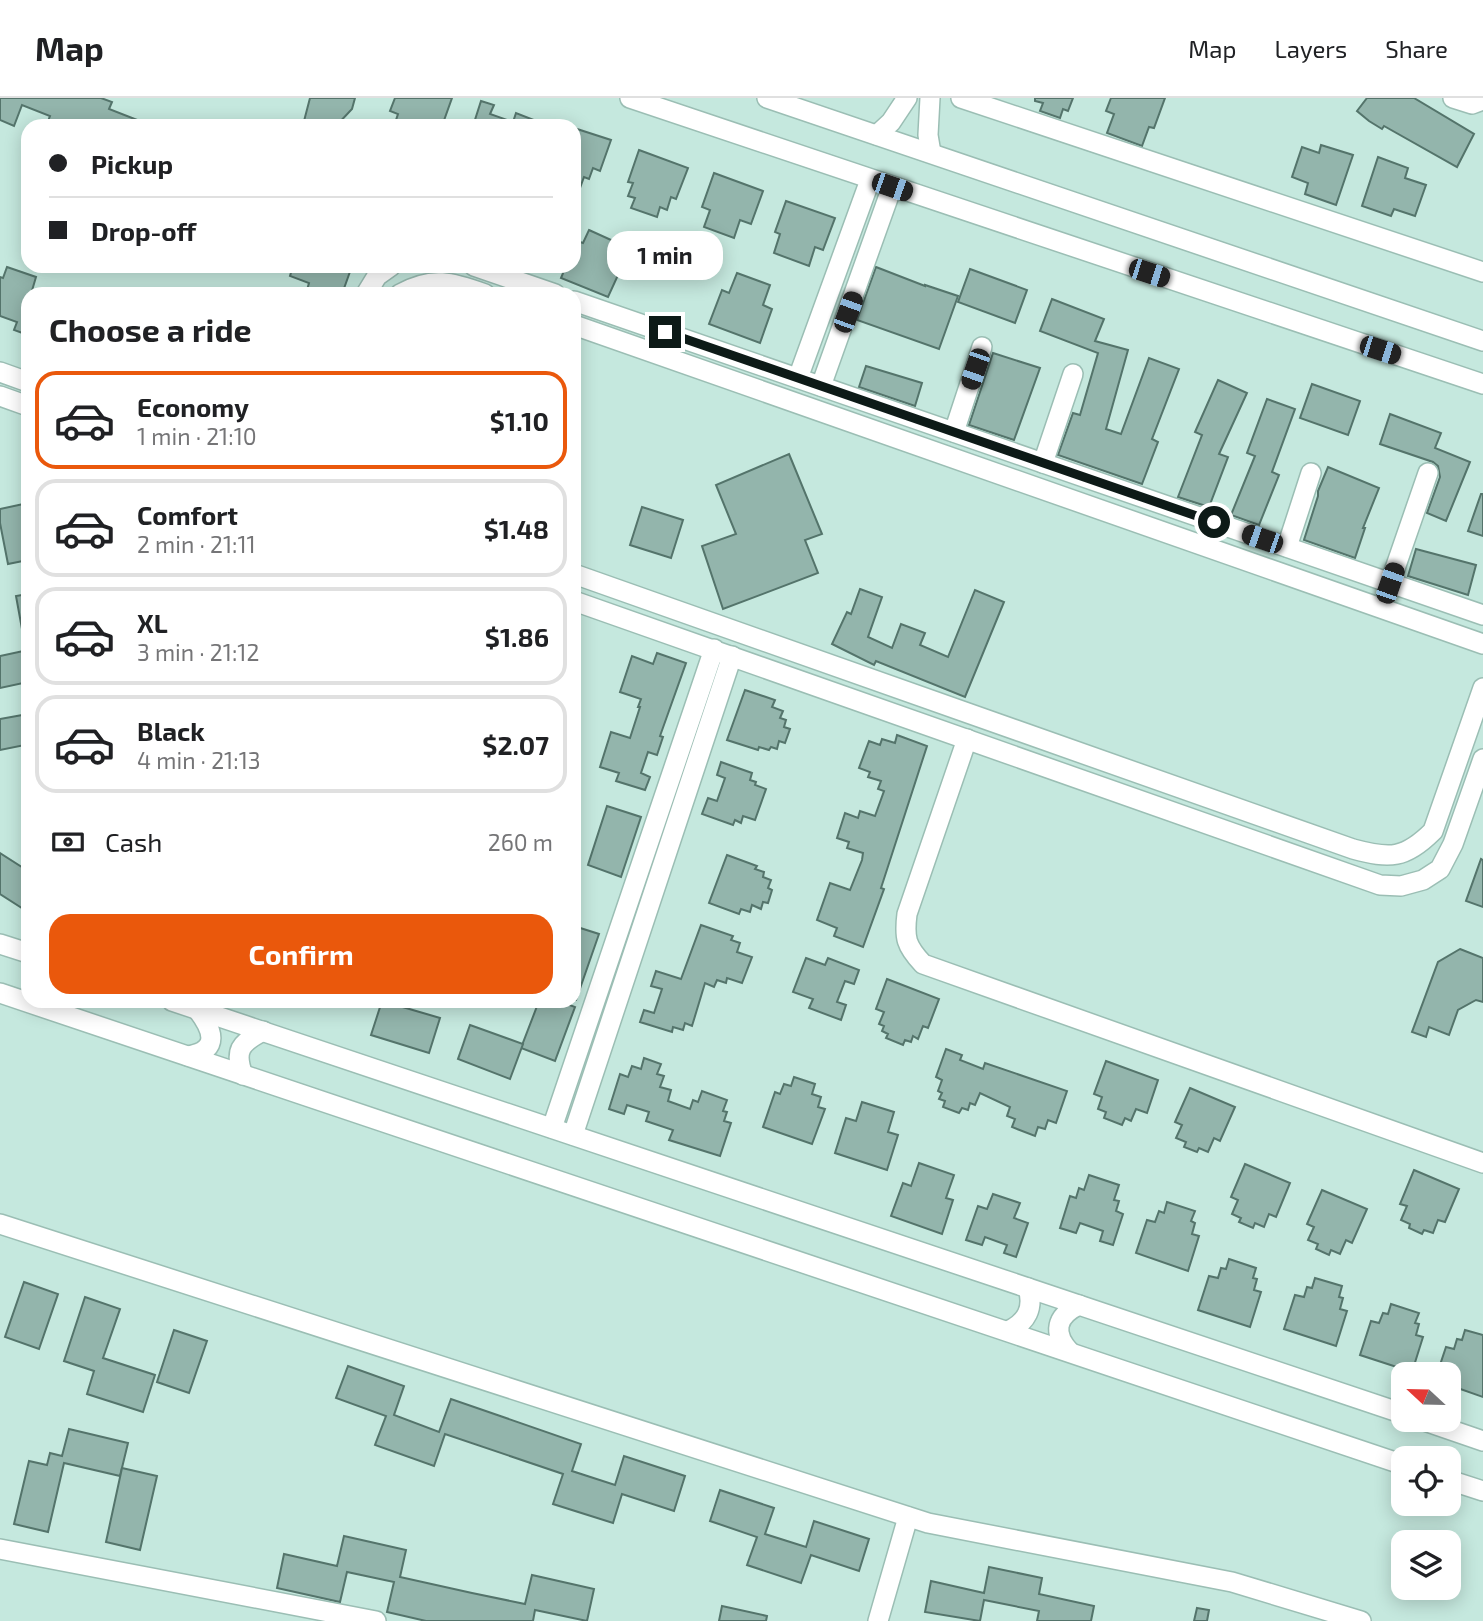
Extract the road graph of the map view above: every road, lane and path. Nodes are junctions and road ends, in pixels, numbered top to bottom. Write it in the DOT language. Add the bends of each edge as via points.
graph roads {
  1 [pos="630,98"];
  2 [pos="767,98"];
  3 [pos="906,98"];
  4 [pos="930,98"];
  5 [pos="961,98"];
  6 [pos="1454,98"];
  7 [pos="1483,100"];
  8 [pos="877,135"];
  9 [pos="931,153"];
  10 [pos="870,180"];
  11 [pos="892,187"];
  12 [pos="1483,272"];
  13 [pos="381,273"];
  14 [pos="494,273"];
  15 [pos="370,287"];
  16 [pos="413,287"];
  17 [pos="460,287"];
  18 [pos="535,287"];
  19 [pos="581,303"];
  20 [pos="629,320"];
  21 [pos="581,327"];
  22 [pos="1483,341"];
  23 [pos="623,342"];
  24 [pos="982,347"];
  25 [pos="0,372"];
  26 [pos="1073,374"];
  27 [pos="798,378"];
  28 [pos="21,380"];
  29 [pos="1483,384"];
  30 [pos="821,386"];
  31 [pos="0,396"];
  32 [pos="21,403"];
  33 [pos="954,432"];
  34 [pos="992,445"];
  35 [pos="1043,463"];
  36 [pos="984,469"];
  37 [pos="1428,473"];
  38 [pos="1311,474"];
  39 [pos="1287,547"];
  40 [pos="581,576"];
  41 [pos="1390,583"];
  42 [pos="581,603"];
  43 [pos="1483,615"];
  44 [pos="1483,644"];
  45 [pos="723,652"];
  46 [pos="1483,688"];
  47 [pos="967,740"];
  48 [pos="1483,761"];
  49 [pos="0,944"];
  50 [pos="21,951"];
  51 [pos="0,993"];
  52 [pos="21,1000"];
  53 [pos="45,1008"];
  54 [pos="194,1008"];
  55 [pos="197,1009"];
  56 [pos="263,1031"];
  57 [pos="188,1056"];
  58 [pos="243,1075"];
  59 [pos="552,1128"];
  60 [pos="573,1135"];
  61 [pos="1483,1163"];
  62 [pos="0,1224"];
  63 [pos="1028,1288"];
  64 [pos="1079,1305"];
  65 [pos="1008,1331"];
  66 [pos="1070,1352"];
  67 [pos="1391,1410"];
  68 [pos="1457,1432"];
  69 [pos="1483,1441"];
  70 [pos="1391,1461"];
  71 [pos="1461,1484"];
  72 [pos="1483,1491"];
  73 [pos="908,1517"];
  74 [pos="0,1549"];
  75 [pos="376,1621"];
  76 [pos="878,1621"];
  77 [pos="1361,1621"];
  1 -- 10 [label="street"];
  2 -- 8 [label="street"];
  3 -- 8 [label="street"];
  4 -- 9 [label="street"];
  5 -- 12 [label="street"];
  6 -- 7 [label="street" via="1472,104"];
  8 -- 9 [label="street"];
  9 -- 22 [label="street"];
  10 -- 11 [label="street"];
  10 -- 27 [label="street"];
  11 -- 29 [label="street"];
  11 -- 30 [label="street"];
  13 -- 15 [label="street"];
  14 -- 18 [label="street"];
  16 -- 17 [label="street" via="439,281"];
  19 -- 20 [label="street"];
  20 -- 23 [label="street"];
  20 -- 27 [label="street"];
  21 -- 23 [label="street"];
  23 -- 36 [label="street"];
  24 -- 33 [label="street"];
  25 -- 28 [label="street"];
  26 -- 35 [label="street"];
  27 -- 30 [label="street"];
  30 -- 33 [label="street"];
  31 -- 32 [label="street"];
  33 -- 34 [label="street"];
  34 -- 35 [label="street"];
  34 -- 36 [label="street"];
  35 -- 39 [label="street"];
  36 -- 44 [label="street"];
  37 -- 41 [label="street"];
  38 -- 39 [label="street"];
  39 -- 41 [label="street"];
  40 -- 46 [label="street" via="1374,855 1396,855 1417,847 1433,831"];
  41 -- 43 [label="street"];
  42 -- 45 [label="street"];
  45 -- 47 [label="street"];
  45 -- 59 [label="street"];
  45 -- 60 [label="street"];
  47 -- 48 [label="street" via="1380,885 1401,886 1440,869"];
  47 -- 61 [label="street" via="907,914 905,933 910,951 923,964"];
  49 -- 50 [label="street"];
  51 -- 52 [label="street"];
  53 -- 57 [label="street"];
  54 -- 55 [label="street"];
  55 -- 56 [label="street"];
  55 -- 57 [label="street" via="208,1023 210,1041 203,1054"];
  56 -- 58 [label="street" via="239,1052"];
  56 -- 59 [label="street"];
  57 -- 58 [label="street"];
  58 -- 65 [label="street"];
  59 -- 60 [label="street"];
  60 -- 63 [label="street"];
  62 -- 73 [label="street"];
  63 -- 64 [label="street"];
  63 -- 65 [label="street" via="1031,1298 1026,1319"];
  64 -- 66 [label="street" via="1061,1319 1062,1343"];
  64 -- 67 [label="street"];
  65 -- 66 [label="street"];
  66 -- 70 [label="street"];
  68 -- 69 [label="street"];
  71 -- 72 [label="street"];
  73 -- 76 [label="street"];
  73 -- 77 [label="street" via="1232,1582"];
  74 -- 75 [label="street"];
}
